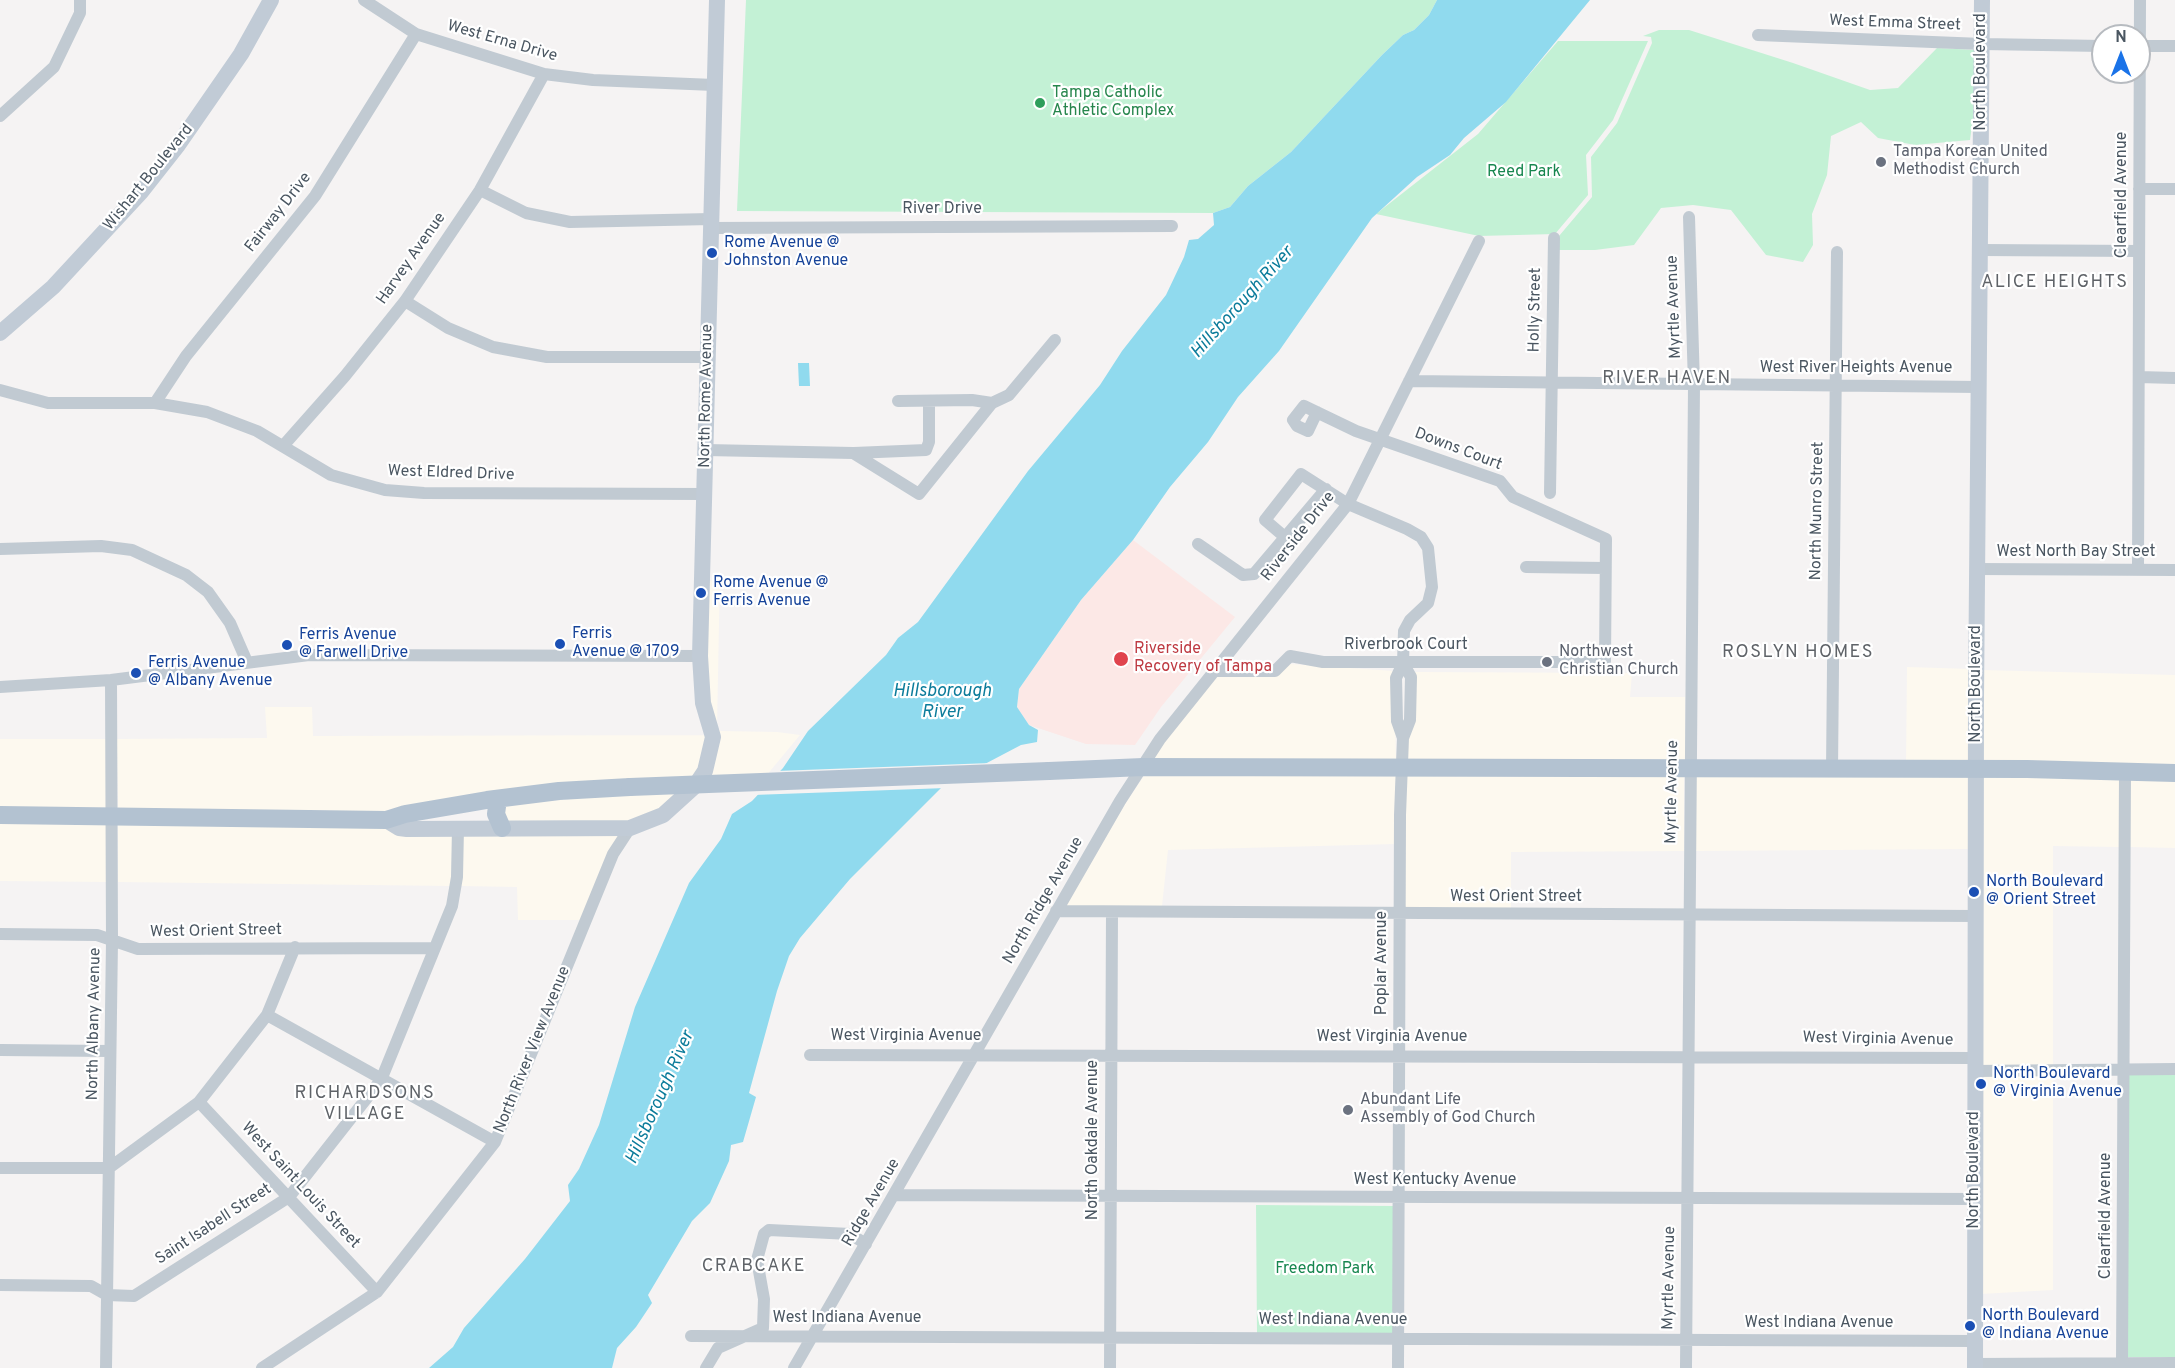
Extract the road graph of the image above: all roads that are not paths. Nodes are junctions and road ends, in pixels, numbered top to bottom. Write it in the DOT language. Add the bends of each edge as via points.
graph roads {
  1 [pos="81,0"];
  2 [pos="271,0"];
  3 [pos="364,0"];
  4 [pos="717,0"];
  5 [pos="1982,0"];
  6 [pos="2140,0"];
  7 [pos="2139,24"];
  8 [pos="416,34"];
  9 [pos="1758,35"];
  10 [pos="1982,44"];
  11 [pos="2091,46"];
  12 [pos="2151,46"];
  13 [pos="2175,46"];
  14 [pos="544,74"];
  15 [pos="2139,84"];
  16 [pos="714,85"];
  17 [pos="0,116"];
  18 [pos="2139,189"];
  19 [pos="2175,189"];
  20 [pos="480,190"];
  21 [pos="1689,217"];
  22 [pos="711,224"];
  23 [pos="1173,226"];
  24 [pos="1554,238"];
  25 [pos="1479,241"];
  26 [pos="1981,250"];
  27 [pos="2139,251"];
  28 [pos="1838,252"];
  29 [pos="405,301"];
  30 [pos="0,333"];
  31 [pos="1055,340"];
  32 [pos="708,357"];
  33 [pos="2139,378"];
  34 [pos="2175,378"];
  35 [pos="1409,381"];
  36 [pos="1552,383"];
  37 [pos="1694,385"];
  38 [pos="1836,386"];
  39 [pos="1979,387"];
  40 [pos="0,390"];
  41 [pos="898,401"];
  42 [pos="929,401"];
  43 [pos="992,403"];
  44 [pos="155,404"];
  45 [pos="1317,412"];
  46 [pos="1378,438"];
  47 [pos="283,446"];
  48 [pos="706,450"];
  49 [pos="853,453"];
  50 [pos="1326,489"];
  51 [pos="1550,493"];
  52 [pos="705,494"];
  53 [pos="1348,504"];
  54 [pos="1286,538"];
  55 [pos="1198,544"];
  56 [pos="0,549"];
  57 [pos="1526,567"];
  58 [pos="1605,568"];
  59 [pos="1977,569"];
  60 [pos="2138,570"];
  61 [pos="2175,570"];
  62 [pos="700,656"];
  63 [pos="247,662"];
  64 [pos="1605,662"];
  65 [pos="1403,663"];
  66 [pos="1213,671"];
  67 [pos="111,680"];
  68 [pos="0,687"];
  69 [pos="1143,767"];
  70 [pos="1401,769"];
  71 [pos="1690,769"];
  72 [pos="1976,769"];
  73 [pos="1832,770"];
  74 [pos="2125,773"];
  75 [pos="2175,773"];
  76 [pos="498,799"];
  77 [pos="0,815"];
  78 [pos="113,816"];
  79 [pos="387,820"];
  80 [pos="458,828"];
  81 [pos="502,828"];
  82 [pos="630,828"];
  83 [pos="1056,911"];
  84 [pos="1112,912"];
  85 [pos="1400,914"];
  86 [pos="1688,916"];
  87 [pos="1975,916"];
  88 [pos="0,934"];
  89 [pos="112,941"];
  90 [pos="295,947"];
  91 [pos="434,948"];
  92 [pos="267,1015"];
  93 [pos="0,1050"];
  94 [pos="111,1051"];
  95 [pos="977,1053"];
  96 [pos="1110,1054"];
  97 [pos="810,1055"];
  98 [pos="1400,1055"];
  99 [pos="1688,1055"];
  100 [pos="1975,1064"];
  101 [pos="2124,1070"];
  102 [pos="2175,1070"];
  103 [pos="381,1080"];
  104 [pos="199,1102"];
  105 [pos="495,1142"];
  106 [pos="0,1168"];
  107 [pos="109,1168"];
  108 [pos="895,1196"];
  109 [pos="1110,1196"];
  110 [pos="289,1197"];
  111 [pos="1399,1198"];
  112 [pos="1688,1198"];
  113 [pos="1975,1199"];
  114 [pos="866,1244"];
  115 [pos="0,1285"];
  116 [pos="377,1292"];
  117 [pos="107,1295"];
  118 [pos="691,1336"];
  119 [pos="744,1336"];
  120 [pos="813,1336"];
  121 [pos="1110,1337"];
  122 [pos="1398,1338"];
  123 [pos="1686,1341"];
  124 [pos="1975,1341"];
  125 [pos="2122,1363"];
  126 [pos="2175,1363"];
  127 [pos="1976,1366"];
  128 [pos="106,1368"];
  129 [pos="262,1368"];
  130 [pos="706,1368"];
  131 [pos="794,1368"];
  132 [pos="1110,1368"];
  133 [pos="1398,1368"];
  134 [pos="1686,1368"];
  1 -- 17 [label="street" via="80,13 54,67"];
  2 -- 30 [label="street, Wishart Boulevard" via="241,54 141,192 53,287"];
  3 -- 8 [label="street, West Erna Drive"];
  4 -- 16 [label="street, North Rome Avenue"];
  5 -- 10 [label="street, North Boulevard"];
  6 -- 7 [label="street, Clearfield Avenue"];
  8 -- 14 [label="street, West Erna Drive"];
  8 -- 44 [label="street, Fairway Drive" via="315,196 186,356"];
  9 -- 10 [label="street, West Emma Street"];
  10 -- 11 [label="street, West Emma Street"];
  10 -- 26 [label="street, North Boulevard"];
  12 -- 13 [label="street"];
  14 -- 16 [label="street, West Erna Drive"];
  14 -- 20 [label="street, Harvey Avenue"];
  15 -- 18 [label="street, Clearfield Avenue"];
  16 -- 22 [label="street, North Rome Avenue"];
  18 -- 19 [label="street"];
  18 -- 27 [label="street, Clearfield Avenue"];
  20 -- 22 [label="street, River Drive" via="526,213 570,222"];
  20 -- 29 [label="street, Harvey Avenue"];
  21 -- 37 [label="street, Myrtle Avenue"];
  22 -- 23 [label="street, River Drive"];
  22 -- 32 [label="street, North Rome Avenue"];
  24 -- 36 [label="street, Holly Street"];
  25 -- 35 [label="street, Riverside Drive"];
  26 -- 27 [label="street"];
  26 -- 39 [label="street, North Boulevard"];
  27 -- 33 [label="street, Clearfield Avenue"];
  28 -- 38 [label="street, North Munro Street"];
  29 -- 32 [label="street" via="448,328 493,347 547,357"];
  29 -- 47 [label="street, Harvey Avenue"];
  31 -- 43 [label="street" via="1009,395"];
  32 -- 48 [label="street, North Rome Avenue"];
  33 -- 34 [label="street"];
  33 -- 60 [label="street, Clearfield Avenue"];
  35 -- 36 [label="street, West River Heights Avenue"];
  35 -- 46 [label="street, Riverside Drive"];
  36 -- 37 [label="street, West River Heights Avenue"];
  36 -- 51 [label="street, Holly Street"];
  37 -- 38 [label="street, West River Heights Avenue"];
  37 -- 71 [label="street, Myrtle Avenue"];
  38 -- 39 [label="street, West River Heights Avenue"];
  38 -- 73 [label="street, North Munro Street"];
  39 -- 59 [label="street, North Boulevard"];
  40 -- 44 [label="street, West Eldred Drive" via="48,404"];
  41 -- 42 [label="street"];
  42 -- 43 [label="street"];
  42 -- 49 [label="street" via="926,450"];
  43 -- 49 [label="street" via="919,494"];
  44 -- 47 [label="street, West Eldred Drive" via="191,408 225,418"];
  45 -- 46 [label="street"];
  46 -- 53 [label="street, Riverside Drive"];
  46 -- 58 [label="street, Downs Court" via="1500,481 1513,497 1606,539"];
  47 -- 52 [label="street, West Eldred Drive" via="338,477 403,492"];
  48 -- 49 [label="street"];
  48 -- 52 [label="street, North Rome Avenue"];
  50 -- 53 [label="street, Poplar Avenue"];
  50 -- 54 [label="street"];
  50 -- 54 [label="street, Poplar Avenue" via="1301,474 1265,520"];
  52 -- 62 [label="street, North Rome Avenue"];
  53 -- 65 [label="street, Poplar Avenue" via="1407,529 1421,537 1428,548 1432,587 1428,603 1404,631"];
  53 -- 66 [label="street, Riverside Drive"];
  54 -- 55 [label="street" via="1254,574 1243,575"];
  56 -- 63 [label="street" via="101,546 132,550 186,574 208,592 230,623"];
  57 -- 58 [label="street"];
  58 -- 64 [label="street, Downs Court"];
  59 -- 60 [label="street, West North Bay Street"];
  59 -- 72 [label="street, North Boulevard"];
  60 -- 61 [label="street, West North Bay Street"];
  62 -- 63 [label="street" via="309,655"];
  62 -- 82 [label="street, North Rome Avenue" via="703,703 714,737 705,771 695,786 663,815"];
  63 -- 67 [label="street"];
  64 -- 65 [label="street, Riverbrook Court"];
  65 -- 66 [label="street, Riverbrook Court" via="1323,662 1290,657 1275,672"];
  65 -- 70 [label="street, Poplar Avenue" via="1396,678 1396,721 1403,738"];
  66 -- 69 [label="street, Riverside Drive"];
  67 -- 68 [label="street"];
  67 -- 78 [label="street, North Albany Avenue"];
  69 -- 70 [label="main road"];
  69 -- 76 [label="main road, bridge" via="630,787"];
  69 -- 83 [label="street, North Ridge Avenue"];
  70 -- 71 [label="main road"];
  70 -- 85 [label="street, Poplar Avenue"];
  71 -- 73 [label="main road"];
  71 -- 86 [label="street, Myrtle Avenue"];
  72 -- 73 [label="main road"];
  72 -- 74 [label="main road"];
  72 -- 87 [label="street, North Boulevard"];
  74 -- 75 [label="main road"];
  74 -- 101 [label="street, Clearfield Avenue"];
  76 -- 79 [label="main road"];
  76 -- 81 [label="main road" via="496,814"];
  77 -- 78 [label="main road"];
  78 -- 79 [label="main road"];
  78 -- 89 [label="street, North Albany Avenue"];
  79 -- 80 [label="street" via="399,828"];
  80 -- 81 [label="street"];
  80 -- 91 [label="street, Saint Isabell Street" via="452,906"];
  81 -- 82 [label="street"];
  82 -- 105 [label="street, North River View Avenue" via="613,854"];
  83 -- 84 [label="street, West Orient Street"];
  83 -- 95 [label="street, North Ridge Avenue"];
  84 -- 85 [label="street, West Orient Street"];
  84 -- 96 [label="street, North Oakdale Avenue"];
  85 -- 86 [label="street, West Orient Street"];
  85 -- 98 [label="street, Poplar Avenue"];
  86 -- 87 [label="street, West Orient Street"];
  86 -- 99 [label="street, Myrtle Avenue"];
  87 -- 100 [label="street, North Boulevard"];
  88 -- 89 [label="street, West Orient Street" via="97,935"];
  89 -- 90 [label="street, West Orient Street" via="138,949"];
  89 -- 94 [label="street, North Albany Avenue"];
  90 -- 91 [label="street, West Orient Street"];
  90 -- 92 [label="street"];
  91 -- 103 [label="street, Saint Isabell Street"];
  92 -- 103 [label="street"];
  92 -- 104 [label="street"];
  93 -- 94 [label="street"];
  94 -- 107 [label="street, North Albany Avenue"];
  95 -- 96 [label="street, West Virginia Avenue"];
  95 -- 97 [label="street, West Virginia Avenue"];
  95 -- 108 [label="street, Ridge Avenue"];
  96 -- 98 [label="street, West Virginia Avenue"];
  96 -- 109 [label="street, North Oakdale Avenue"];
  98 -- 99 [label="street, West Virginia Avenue"];
  98 -- 111 [label="street, Poplar Avenue"];
  99 -- 100 [label="street, West Virginia Avenue"];
  99 -- 112 [label="street, Myrtle Avenue"];
  100 -- 101 [label="street, West Virginia Avenue"];
  100 -- 113 [label="street, North Boulevard"];
  101 -- 102 [label="street, West Virginia Avenue"];
  101 -- 125 [label="street, Clearfield Avenue"];
  103 -- 105 [label="street"];
  103 -- 110 [label="street, Saint Isabell Street"];
  104 -- 107 [label="street"];
  104 -- 110 [label="street, West Saint Louis Street"];
  105 -- 116 [label="street, North River View Avenue"];
  106 -- 107 [label="street"];
  107 -- 117 [label="street, North Albany Avenue"];
  108 -- 109 [label="street, West Kentucky Avenue"];
  108 -- 114 [label="street, Ridge Avenue"];
  109 -- 111 [label="street, West Kentucky Avenue"];
  109 -- 121 [label="street, North Oakdale Avenue"];
  110 -- 116 [label="street, West Saint Louis Street"];
  110 -- 117 [label="street, Saint Isabell Street" via="134,1296"];
  111 -- 112 [label="street, West Kentucky Avenue"];
  111 -- 122 [label="street, Poplar Avenue"];
  112 -- 113 [label="street, West Kentucky Avenue"];
  112 -- 123 [label="street, Myrtle Avenue"];
  113 -- 124 [label="street, North Boulevard"];
  114 -- 119 [label="street" via="850,1234 769,1230 764,1234 757,1260 764,1299 763,1328"];
  114 -- 120 [label="street, Ridge Avenue"];
  115 -- 117 [label="street, Saint Isabell Street" via="91,1286"];
  116 -- 129 [label="street, North River View Avenue"];
  117 -- 128 [label="street, North Albany Avenue"];
  118 -- 119 [label="street, West Indiana Avenue"];
  119 -- 120 [label="street, West Indiana Avenue"];
  119 -- 130 [label="street" via="718,1348"];
  120 -- 121 [label="street, West Indiana Avenue"];
  120 -- 131 [label="street, Ridge Avenue"];
  121 -- 122 [label="street, West Indiana Avenue"];
  121 -- 132 [label="street, North Oakdale Avenue"];
  122 -- 123 [label="street, West Indiana Avenue"];
  122 -- 133 [label="street, Poplar Avenue"];
  123 -- 124 [label="street, West Indiana Avenue"];
  123 -- 134 [label="street, Myrtle Avenue"];
  124 -- 127 [label="street, North Boulevard"];
  125 -- 126 [label="street"];
  125 -- 127 [label="street"];
}
